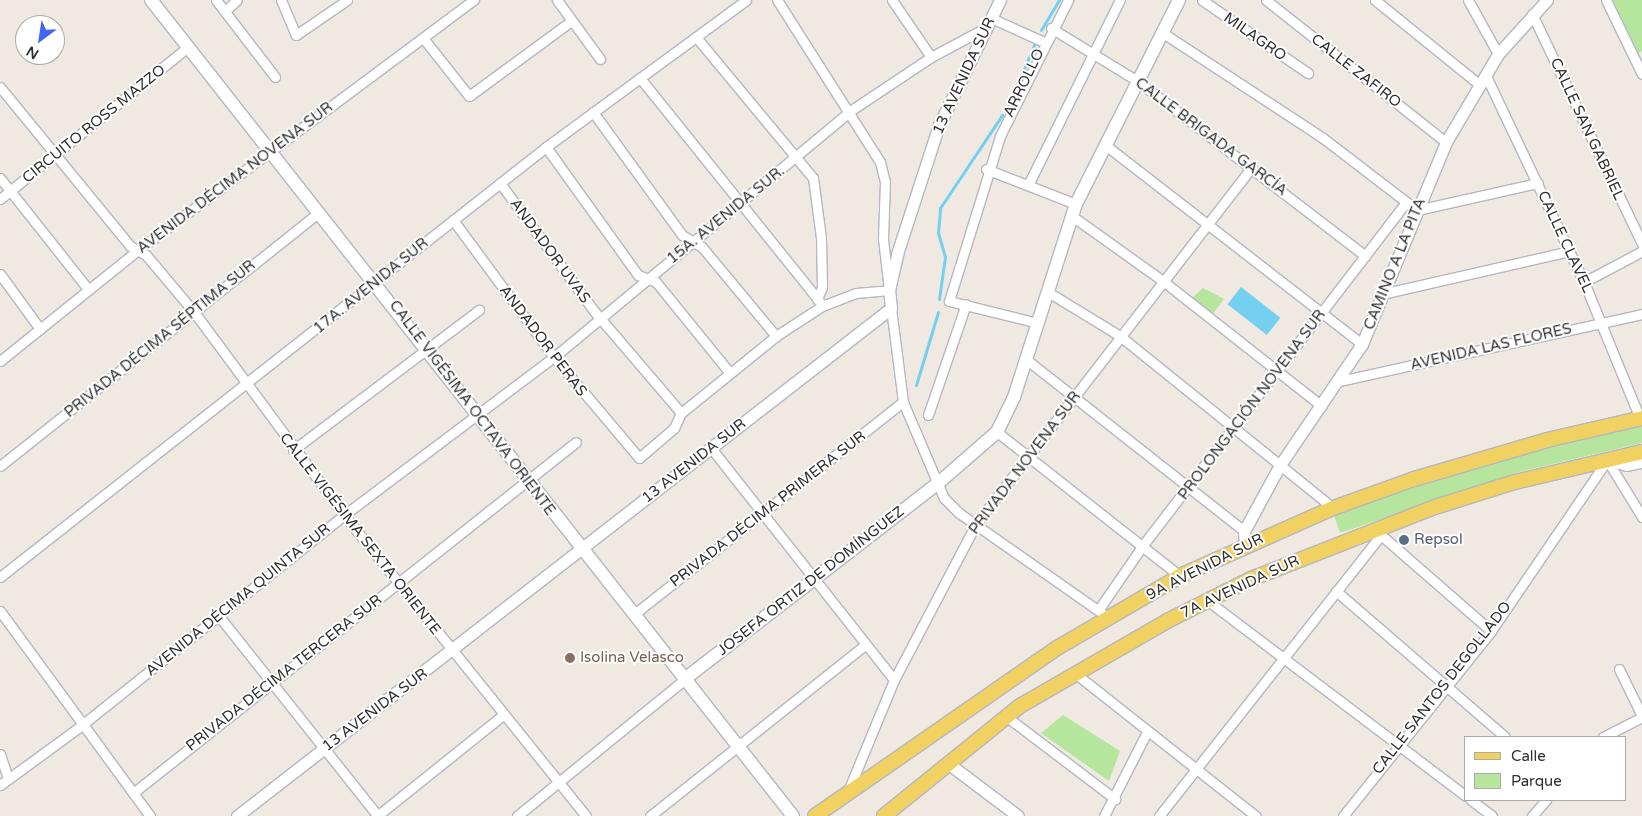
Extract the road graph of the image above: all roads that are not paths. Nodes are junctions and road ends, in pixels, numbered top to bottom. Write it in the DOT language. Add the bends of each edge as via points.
graph roads {
  1 [pos="150,0"];
  2 [pos="216,0"];
  3 [pos="237,0"];
  4 [pos="281,0"];
  5 [pos="346,0"];
  6 [pos="474,0"];
  7 [pos="557,0"];
  8 [pos="746,0"];
  9 [pos="777,0"];
  10 [pos="892,0"];
  11 [pos="1000,0"];
  12 [pos="1068,0"];
  13 [pos="1120,0"];
  14 [pos="1179,0"];
  15 [pos="1202,0"];
  16 [pos="1266,0"];
  17 [pos="1375,0"];
  18 [pos="1468,0"];
  19 [pos="1606,0"];
  20 [pos="1543,1"];
  21 [pos="225,11"];
  22 [pos="1532,14"];
  23 [pos="991,18"];
  24 [pos="571,21"];
  25 [pos="985,28"];
  26 [pos="1052,28"];
  27 [pos="1163,33"];
  28 [pos="696,37"];
  29 [pos="423,38"];
  30 [pos="1044,42"];
  31 [pos="188,48"];
  32 [pos="1092,53"];
  33 [pos="1498,54"];
  34 [pos="931,57"];
  35 [pos="1639,58"];
  36 [pos="600,59"];
  37 [pos="1308,73"];
  38 [pos="1642,74"];
  39 [pos="275,77"];
  40 [pos="640,78"];
  41 [pos="1136,80"];
  42 [pos="1482,80"];
  43 [pos="0,87"];
  44 [pos="850,111"];
  45 [pos="593,112"];
  46 [pos="1446,142"];
  47 [pos="1104,144"];
  48 [pos="546,147"];
  49 [pos="272,151"];
  50 [pos="56,156"];
  51 [pos="794,159"];
  52 [pos="1252,167"];
  53 [pos="986,169"];
  54 [pos="0,178"];
  55 [pos="500,183"];
  56 [pos="1538,183"];
  57 [pos="1028,185"];
  58 [pos="11,191"];
  59 [pos="0,199"];
  60 [pos="1406,202"];
  61 [pos="738,204"];
  62 [pos="1074,210"];
  63 [pos="1417,210"];
  64 [pos="319,212"];
  65 [pos="453,220"];
  66 [pos="1206,224"];
  67 [pos="693,241"];
  68 [pos="1642,244"];
  69 [pos="138,250"];
  70 [pos="1569,251"];
  71 [pos="1642,251"];
  72 [pos="1365,256"];
  73 [pos="0,274"];
  74 [pos="648,278"];
  75 [pos="1163,281"];
  76 [pos="1584,282"];
  77 [pos="376,284"];
  78 [pos="88,289"];
  79 [pos="889,290"];
  80 [pos="1048,292"];
  81 [pos="1386,293"];
  82 [pos="820,302"];
  83 [pos="966,304"];
  84 [pos="891,308"];
  85 [pos="479,310"];
  86 [pos="194,312"];
  87 [pos="1323,313"];
  88 [pos="1642,314"];
  89 [pos="602,318"];
  90 [pos="1602,322"];
  91 [pos="1038,323"];
  92 [pos="40,328"];
  93 [pos="776,336"];
  94 [pos="1120,336"];
  95 [pos="1362,344"];
  96 [pos="426,348"];
  97 [pos="554,357"];
  98 [pos="1026,360"];
  99 [pos="0,361"];
  100 [pos="1279,371"];
  101 [pos="730,373"];
  102 [pos="1340,381"];
  103 [pos="245,385"];
  104 [pos="1074,398"];
  105 [pos="903,402"];
  106 [pos="1322,406"];
  107 [pos="681,413"];
  108 [pos="1640,413"];
  109 [pos="928,416"];
  110 [pos="478,417"];
  111 [pos="1234,428"];
  112 [pos="997,432"];
  113 [pos="576,442"];
  114 [pos="711,448"];
  115 [pos="293,450"];
  116 [pos="1642,452"];
  117 [pos="1028,456"];
  118 [pos="1607,460"];
  119 [pos="1642,463"];
  120 [pos="1280,464"];
  121 [pos="0,466"];
  122 [pos="527,482"];
  123 [pos="936,485"];
  124 [pos="1189,490"];
  125 [pos="1333,508"];
  126 [pos="763,512"];
  127 [pos="344,515"];
  128 [pos="1642,518"];
  129 [pos="976,524"];
  130 [pos="1244,531"];
  131 [pos="1380,531"];
  132 [pos="1143,545"];
  133 [pos="1245,546"];
  134 [pos="581,551"];
  135 [pos="1180,576"];
  136 [pos="0,577"];
  137 [pos="814,578"];
  138 [pos="398,583"];
  139 [pos="1336,591"];
  140 [pos="1208,601"];
  141 [pos="0,611"];
  142 [pos="218,615"];
  143 [pos="634,615"];
  144 [pos="1103,615"];
  145 [pos="1491,631"];
  146 [pos="865,645"];
  147 [pos="452,651"];
  148 [pos="1283,655"];
  149 [pos="1620,669"];
  150 [pos="1076,674"];
  151 [pos="686,678"];
  152 [pos="894,680"];
  153 [pos="272,682"];
  154 [pos="1446,687"];
  155 [pos="503,716"];
  156 [pos="1642,716"];
  157 [pos="1007,717"];
  158 [pos="82,725"];
  159 [pos="1147,732"];
  160 [pos="1504,736"];
  161 [pos="1606,736"];
  162 [pos="1397,744"];
  163 [pos="740,745"];
  164 [pos="325,748"];
  165 [pos="0,754"];
  166 [pos="949,764"];
  167 [pos="1196,770"];
  168 [pos="8,779"];
  169 [pos="558,782"];
  170 [pos="0,785"];
  171 [pos="848,791"];
  172 [pos="133,793"];
  173 [pos="1464,794"];
  174 [pos="1115,799"];
  175 [pos="1472,801"];
  176 [pos="1545,801"];
  177 [pos="150,816"];
  178 [pos="237,816"];
  179 [pos="377,816"];
  180 [pos="517,816"];
  181 [pos="586,816"];
  182 [pos="650,816"];
  183 [pos="793,816"];
  184 [pos="816,816"];
  185 [pos="884,816"];
  186 [pos="1018,816"];
  187 [pos="1104,816"];
  188 [pos="1159,816"];
  189 [pos="1256,816"];
  190 [pos="1343,816"];
  191 [pos="1492,816"];
  192 [pos="1532,816"];
  1 -- 31 [label="main road, CALLE VIGÉSIMA OCTAVA ORIENTE"];
  2 -- 21 [label="street"];
  3 -- 21 [label="street"];
  4 -- 5 [label="street" via="296,35"];
  6 -- 29 [label="street, AVENIDA DÉCIMA NOVENA SUR"];
  7 -- 24 [label="street"];
  8 -- 28 [label="street, 17A. AVENIDA SUR"];
  9 -- 44 [label="street"];
  10 -- 34 [label="street"];
  11 -- 23 [label="street, 13 AVENIDA SUR"];
  12 -- 26 [label="street, ARROLLO"];
  13 -- 32 [label="street"];
  14 -- 27 [label="main road"];
  15 -- 37 [label="street, MILAGRO"];
  16 -- 46 [label="street, CALLE ZAFIRO"];
  17 -- 42 [label="street"];
  18 -- 33 [label="street"];
  19 -- 35 [label="street"];
  20 -- 22 [label="street, CAMINO A LA PITA"];
  21 -- 39 [label="street"];
  22 -- 33 [label="street, CAMINO A LA PITA"];
  22 -- 68 [label="street, CALLE SAN GABRIEL"];
  23 -- 25 [label="street, 13 AVENIDA SUR"];
  23 -- 30 [label="street"];
  24 -- 29 [label="street" via="468,96"];
  24 -- 36 [label="street"];
  25 -- 34 [label="street, 15A. AVENIDA SUR."];
  25 -- 79 [label="street, 13 AVENIDA SUR" via="939,125 896,254"];
  26 -- 30 [label="street, ARROLLO"];
  26 -- 32 [label="street, CALLE BRIGADA GARCÍA"];
  27 -- 41 [label="main road"];
  27 -- 60 [label="street" via="1323,138"];
  28 -- 40 [label="street, 17A. AVENIDA SUR"];
  28 -- 51 [label="street"];
  29 -- 49 [label="street, AVENIDA DÉCIMA NOVENA SUR"];
  30 -- 53 [label="street, ARROLLO"];
  31 -- 49 [label="main road, CALLE VIGÉSIMA OCTAVA ORIENTE"];
  31 -- 50 [label="street, CIRCUITO ROSS MAZZO"];
  32 -- 41 [label="street, CALLE BRIGADA GARCÍA"];
  32 -- 57 [label="street"];
  33 -- 42 [label="street, CAMINO A LA PITA"];
  34 -- 44 [label="street, 15A. AVENIDA SUR."];
  35 -- 38 [label="street"];
  40 -- 45 [label="street, 17A. AVENIDA SUR"];
  40 -- 61 [label="street"];
  41 -- 47 [label="main road"];
  41 -- 52 [label="street, CALLE BRIGADA GARCÍA"];
  42 -- 46 [label="street, CAMINO A LA PITA"];
  42 -- 56 [label="street, CALLE CLAVEL"];
  43 -- 50 [label="street, CALLE VIGÉSIMA SEXTA ORIENTE"];
  44 -- 51 [label="street, 15A. AVENIDA SUR."];
  44 -- 79 [label="street" via="880,162 885,182 883,239"];
  45 -- 48 [label="street, 17A. AVENIDA SUR"];
  45 -- 67 [label="street" via="682,235"];
  46 -- 63 [label="street, CAMINO A LA PITA"];
  47 -- 62 [label="main road"];
  47 -- 66 [label="street"];
  48 -- 55 [label="street, 17A. AVENIDA SUR"];
  48 -- 74 [label="street" via="638,275"];
  49 -- 64 [label="main road, CALLE VIGÉSIMA OCTAVA ORIENTE"];
  49 -- 69 [label="street, AVENIDA DÉCIMA NOVENA SUR"];
  50 -- 58 [label="street, CIRCUITO ROSS MAZZO"];
  50 -- 69 [label="street, CALLE VIGÉSIMA SEXTA ORIENTE"];
  51 -- 61 [label="street, 15A. AVENIDA SUR."];
  51 -- 82 [label="street" via="813,178 819,205"];
  52 -- 66 [label="street, PRIVADA NOVENA SUR"];
  52 -- 72 [label="street, CALLE BRIGADA GARCÍA"];
  53 -- 57 [label="street"];
  53 -- 83 [label="street, ARROLLO" via="949,301"];
  54 -- 58 [label="street"];
  55 -- 65 [label="street, 17A. AVENIDA SUR"];
  55 -- 89 [label="street, ANDADOR UVAS"];
  56 -- 63 [label="street"];
  56 -- 70 [label="street, CALLE CLAVEL"];
  57 -- 62 [label="street"];
  58 -- 59 [label="street, CIRCUITO ROSS MAZZO"];
  58 -- 78 [label="street"];
  60 -- 63 [label="street"];
  60 -- 72 [label="street, PROLONGACIÓN NOVENA SUR"];
  61 -- 67 [label="street, 15A. AVENIDA SUR."];
  61 -- 82 [label="street"];
  62 -- 75 [label="street"];
  62 -- 80 [label="main road"];
  63 -- 81 [label="street, CAMINO A LA PITA"];
  64 -- 77 [label="main road, CALLE VIGÉSIMA OCTAVA ORIENTE"];
  64 -- 86 [label="street, PRIVADA DÉCIMA SÉPTIMA SUR"];
  65 -- 77 [label="street, 17A. AVENIDA SUR"];
  65 -- 97 [label="street, ANDADOR PERAS"];
  66 -- 75 [label="street, PRIVADA NOVENA SUR"];
  66 -- 87 [label="street"];
  67 -- 74 [label="street, 15A. AVENIDA SUR."];
  67 -- 93 [label="street"];
  69 -- 78 [label="street, AVENIDA DÉCIMA NOVENA SUR"];
  69 -- 86 [label="street, CALLE VIGÉSIMA SEXTA ORIENTE" via="146,255"];
  70 -- 76 [label="street, CALLE CLAVEL"];
  70 -- 81 [label="street"];
  71 -- 76 [label="street"];
  72 -- 87 [label="street, PROLONGACIÓN NOVENA SUR"];
  73 -- 92 [label="street"];
  74 -- 89 [label="street, 15A. AVENIDA SUR."];
  74 -- 101 [label="street" via="656,282"];
  75 -- 94 [label="street, PRIVADA NOVENA SUR"];
  75 -- 100 [label="street"];
  76 -- 90 [label="street, CALLE CLAVEL"];
  77 -- 96 [label="main road, CALLE VIGÉSIMA OCTAVA ORIENTE"];
  77 -- 103 [label="street, 17A. AVENIDA SUR"];
  78 -- 92 [label="street, AVENIDA DÉCIMA NOVENA SUR"];
  79 -- 82 [label="street" via="856,293"];
  79 -- 84 [label="street, 13 AVENIDA SUR"];
  80 -- 91 [label="main road"];
  80 -- 94 [label="street"];
  81 -- 95 [label="street, CAMINO A LA PITA"];
  82 -- 93 [label="street"];
  83 -- 91 [label="street"];
  83 -- 109 [label="street"];
  84 -- 105 [label="street"];
  84 -- 114 [label="street, 13 AVENIDA SUR"];
  85 -- 96 [label="street"];
  86 -- 103 [label="street, CALLE VIGÉSIMA SEXTA ORIENTE"];
  86 -- 121 [label="street, PRIVADA DÉCIMA SÉPTIMA SUR"];
  87 -- 95 [label="street"];
  87 -- 100 [label="street, PROLONGACIÓN NOVENA SUR"];
  88 -- 90 [label="street, AVENIDA LAS FLORES"];
  89 -- 97 [label="street, 15A. AVENIDA SUR."];
  89 -- 107 [label="street, ANDADOR UVAS"];
  90 -- 102 [label="street, AVENIDA LAS FLORES"];
  90 -- 108 [label="street, CALLE CLAVEL"];
  91 -- 98 [label="main road"];
  92 -- 99 [label="street, AVENIDA DÉCIMA NOVENA SUR"];
  93 -- 101 [label="street"];
  94 -- 104 [label="street, PRIVADA NOVENA SUR"];
  94 -- 111 [label="street"];
  95 -- 102 [label="street, CAMINO A LA PITA"];
  96 -- 110 [label="main road, CALLE VIGÉSIMA OCTAVA ORIENTE"];
  96 -- 115 [label="street"];
  97 -- 107 [label="street, ANDADOR PERAS" via="639,458 674,428"];
  97 -- 110 [label="street, 15A. AVENIDA SUR."];
  98 -- 104 [label="street"];
  98 -- 112 [label="main road"];
  100 -- 106 [label="street"];
  100 -- 111 [label="street, PROLONGACIÓN NOVENA SUR"];
  101 -- 107 [label="street"];
  102 -- 106 [label="street, CAMINO A LA PITA"];
  103 -- 115 [label="street, CALLE VIGÉSIMA SEXTA ORIENTE"];
  103 -- 136 [label="street, 17A. AVENIDA SUR"];
  104 -- 117 [label="street, PRIVADA NOVENA SUR"];
  104 -- 124 [label="street"];
  105 -- 123 [label="street"];
  105 -- 126 [label="street, PRIVADA DÉCIMA PRIMERA SUR"];
  106 -- 120 [label="street, CAMINO A LA PITA"];
  108 -- 125 [label="main road, 9A AVENIDA SUR" via="1414,479"];
  110 -- 122 [label="main road, CALLE VIGÉSIMA OCTAVA ORIENTE"];
  110 -- 127 [label="street, AVENIDA DÉCIMA QUINTA SUR"];
  111 -- 120 [label="street"];
  111 -- 124 [label="street, PROLONGACIÓN NOVENA SUR"];
  112 -- 117 [label="street"];
  112 -- 123 [label="main road, JOSEFA ORTIZ DE DOMÍNGUEZ"];
  113 -- 122 [label="street, PRIVADA DÉCIMA TERCERA SUR"];
  114 -- 126 [label="street"];
  114 -- 134 [label="street, 13 AVENIDA SUR"];
  115 -- 127 [label="street, CALLE VIGÉSIMA SEXTA ORIENTE"];
  116 -- 118 [label="main road, 7A AVENIDA SUR"];
  117 -- 129 [label="street, PRIVADA NOVENA SUR"];
  117 -- 132 [label="street"];
  118 -- 119 [label="street" via="1626,466"];
  118 -- 128 [label="street"];
  118 -- 131 [label="main road, 7A AVENIDA SUR" via="1480,493"];
  118 -- 145 [label="street, CALLE SANTOS DEGOLLADO"];
  120 -- 125 [label="street"];
  120 -- 130 [label="street, CAMINO A LA PITA"];
  122 -- 134 [label="main road, CALLE VIGÉSIMA OCTAVA ORIENTE"];
  122 -- 138 [label="street, PRIVADA DÉCIMA TERCERA SUR"];
  123 -- 129 [label="street" via="959,513"];
  123 -- 137 [label="main road, JOSEFA ORTIZ DE DOMÍNGUEZ"];
  124 -- 130 [label="street"];
  124 -- 132 [label="street, PROLONGACIÓN NOVENA SUR"];
  125 -- 133 [label="main road, 9A AVENIDA SUR"];
  126 -- 137 [label="street"];
  126 -- 143 [label="street, PRIVADA DÉCIMA PRIMERA SUR"];
  127 -- 138 [label="street, CALLE VIGÉSIMA SEXTA ORIENTE"];
  127 -- 142 [label="street, AVENIDA DÉCIMA QUINTA SUR"];
  129 -- 144 [label="street"];
  129 -- 152 [label="street, PRIVADA NOVENA SUR"];
  130 -- 133 [label="street"];
  131 -- 139 [label="street"];
  131 -- 140 [label="main road, 7A AVENIDA SUR" via="1296,560"];
  131 -- 145 [label="street"];
  132 -- 135 [label="street"];
  132 -- 144 [label="street, PROLONGACIÓN NOVENA SUR"];
  133 -- 135 [label="main road, 9A AVENIDA SUR"];
  134 -- 143 [label="main road, CALLE VIGÉSIMA OCTAVA ORIENTE"];
  134 -- 147 [label="street, 13 AVENIDA SUR"];
  135 -- 144 [label="main road, 9A AVENIDA SUR"];
  137 -- 146 [label="street"];
  137 -- 151 [label="main road, JOSEFA ORTIZ DE DOMÍNGUEZ"];
  138 -- 147 [label="street, CALLE VIGÉSIMA SEXTA ORIENTE"];
  138 -- 153 [label="street, PRIVADA DÉCIMA TERCERA SUR"];
  139 -- 148 [label="street"];
  139 -- 154 [label="street"];
  140 -- 148 [label="street"];
  140 -- 150 [label="main road, 7A AVENIDA SUR"];
  141 -- 158 [label="street"];
  142 -- 153 [label="street"];
  142 -- 158 [label="street, AVENIDA DÉCIMA QUINTA SUR"];
  143 -- 151 [label="main road, CALLE VIGÉSIMA OCTAVA ORIENTE"];
  144 -- 171 [label="main road, 9A AVENIDA SUR"];
  145 -- 154 [label="street, CALLE SANTOS DEGOLLADO"];
  146 -- 152 [label="street"];
  146 -- 163 [label="street"];
  147 -- 155 [label="street, CALLE VIGÉSIMA SEXTA ORIENTE"];
  147 -- 164 [label="street, 13 AVENIDA SUR"];
  148 -- 162 [label="street"];
  148 -- 167 [label="street"];
  149 -- 156 [label="street"];
  150 -- 157 [label="main road, 7A AVENIDA SUR"];
  150 -- 159 [label="street"];
  151 -- 163 [label="main road, CALLE VIGÉSIMA OCTAVA ORIENTE"];
  151 -- 169 [label="street"];
  152 -- 171 [label="street, PRIVADA NOVENA SUR"];
  153 -- 164 [label="street"];
  153 -- 172 [label="street, PRIVADA DÉCIMA TERCERA SUR"];
  154 -- 160 [label="street"];
  154 -- 162 [label="street, CALLE SANTOS DEGOLLADO"];
  155 -- 169 [label="street, CALLE VIGÉSIMA SEXTA ORIENTE"];
  155 -- 179 [label="street"];
  156 -- 161 [label="street"];
  157 -- 166 [label="main road, 7A AVENIDA SUR"];
  157 -- 174 [label="street"];
  158 -- 168 [label="street, AVENIDA DÉCIMA QUINTA SUR"];
  158 -- 172 [label="street"];
  159 -- 167 [label="street"];
  159 -- 174 [label="street"];
  162 -- 173 [label="street"];
  162 -- 190 [label="street, CALLE SANTOS DEGOLLADO"];
  163 -- 182 [label="street"];
  163 -- 183 [label="main road, CALLE VIGÉSIMA OCTAVA ORIENTE"];
  164 -- 178 [label="street, 13 AVENIDA SUR"];
  164 -- 179 [label="street"];
  165 -- 168 [label="street"];
  166 -- 185 [label="main road, 7A AVENIDA SUR"];
  166 -- 186 [label="street"];
  167 -- 188 [label="street"];
  167 -- 189 [label="street"];
  168 -- 170 [label="street, AVENIDA DÉCIMA QUINTA SUR"];
  169 -- 180 [label="street"];
  169 -- 181 [label="street, CALLE VIGÉSIMA SEXTA ORIENTE"];
  171 -- 184 [label="main road, 9A AVENIDA SUR"];
  172 -- 177 [label="street"];
  174 -- 187 [label="street"];
  175 -- 191 [label="street"];
  176 -- 192 [label="street"];
}
